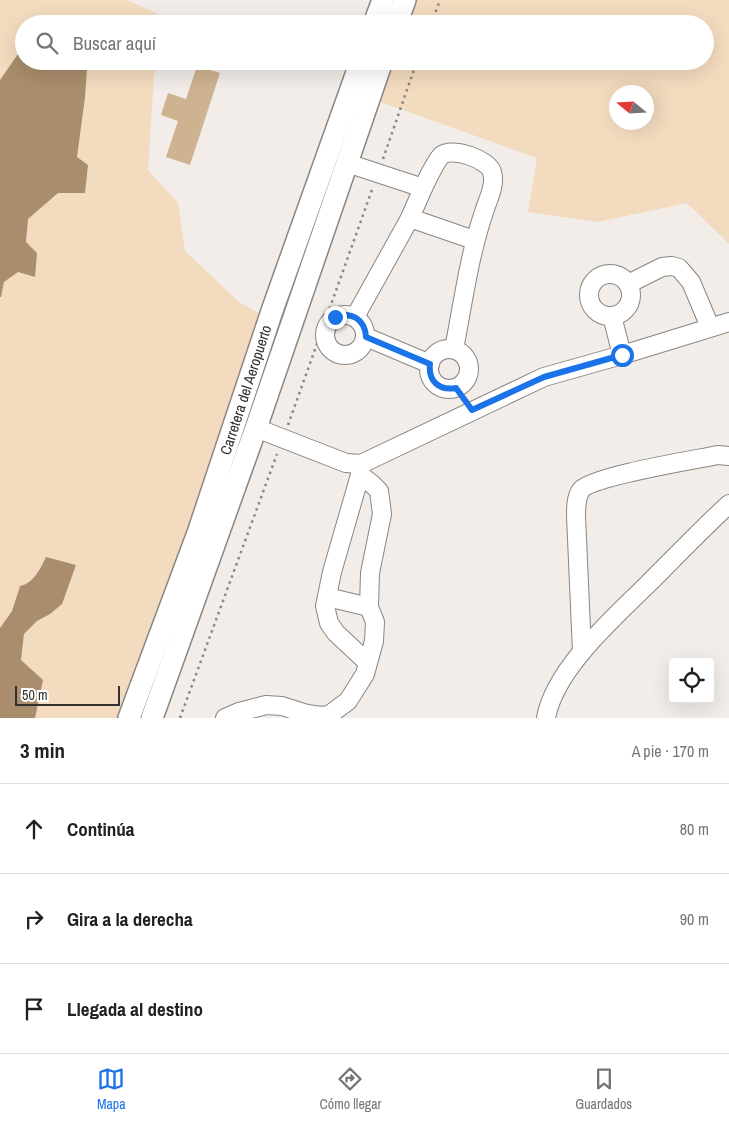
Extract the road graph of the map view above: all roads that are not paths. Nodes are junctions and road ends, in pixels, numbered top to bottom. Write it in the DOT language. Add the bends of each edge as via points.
graph roads {
  1 [pos="383,0"];
  2 [pos="405,0"];
  3 [pos="377,15"];
  4 [pos="399,15"];
  5 [pos="358,70"];
  6 [pos="379,70"];
  7 [pos="347,162"];
  8 [pos="423,188"];
  9 [pos="410,218"];
  10 [pos="474,240"];
  11 [pos="628,284"];
  12 [pos="612,316"];
  13 [pos="355,317"];
  14 [pos="729,322"];
  15 [pos="710,327"];
  16 [pos="366,337"];
  17 [pos="454,349"];
  18 [pos="622,355"];
  19 [pos="430,364"];
  20 [pos="456,388"];
  21 [pos="472,410"];
  22 [pos="256,428"];
  23 [pos="729,456"];
  24 [pos="361,470"];
  25 [pos="729,504"];
  26 [pos="327,597"];
  27 [pos="369,607"];
  28 [pos="582,652"];
  29 [pos="367,662"];
  30 [pos="128,718"];
  31 [pos="152,718"];
  32 [pos="225,718"];
  33 [pos="546,718"];
  1 -- 3 [label="main road"];
  2 -- 4 [label="main road"];
  5 -- 30 [label="main road, Carretera del Aeropuerto" via="273,308 198,533"];
  6 -- 7 [label="main road, Carretera del Aeropuerto"];
  7 -- 8 [label="street"];
  7 -- 22 [label="main road, Carretera del Aeropuerto"];
  8 -- 9 [label="street"];
  8 -- 10 [label="street" via="440,156 448,152 481,160 492,169 494,182"];
  9 -- 10 [label="street"];
  9 -- 13 [label="street"];
  10 -- 17 [label="street"];
  11 -- 12 [label="street" via="629,305 625,311"];
  11 -- 12 [label="street" via="618,276 604,275 590,289 594,309 605,316"];
  11 -- 15 [label="street" via="662,267 679,268 691,282"];
  12 -- 18 [label="street"];
  13 -- 16 [label="street" via="364,325"];
  13 -- 16 [label="street" via="349,314 335,317 326,327 326,341 334,352 348,355 360,349"];
  14 -- 15 [label="street"];
  15 -- 18 [label="street"];
  16 -- 19 [label="street"];
  17 -- 19 [label="street" via="442,350"];
  17 -- 20 [label="street" via="464,356 469,368 466,380"];
  18 -- 21 [label="street" via="544,377"];
  19 -- 20 [label="street" via="434,382 444,388"];
  20 -- 21 [label="street"];
  21 -- 24 [label="street" via="384,454"];
  22 -- 24 [label="street"];
  22 -- 31 [label="main road, Carretera del Aeropuerto"];
  23 -- 28 [label="street" via="718,455 609,477 590,483 581,490 576,501 576,516"];
  24 -- 26 [label="street"];
  24 -- 27 [label="street" via="379,491 382,514 370,573"];
  25 -- 28 [label="street"];
  26 -- 27 [label="street"];
  26 -- 29 [label="street" via="325,606 329,623"];
  27 -- 29 [label="street" via="375,622 374,641"];
  28 -- 33 [label="street" via="557,686"];
  29 -- 32 [label="street" via="365,674 348,701 329,715 266,705"];
}
